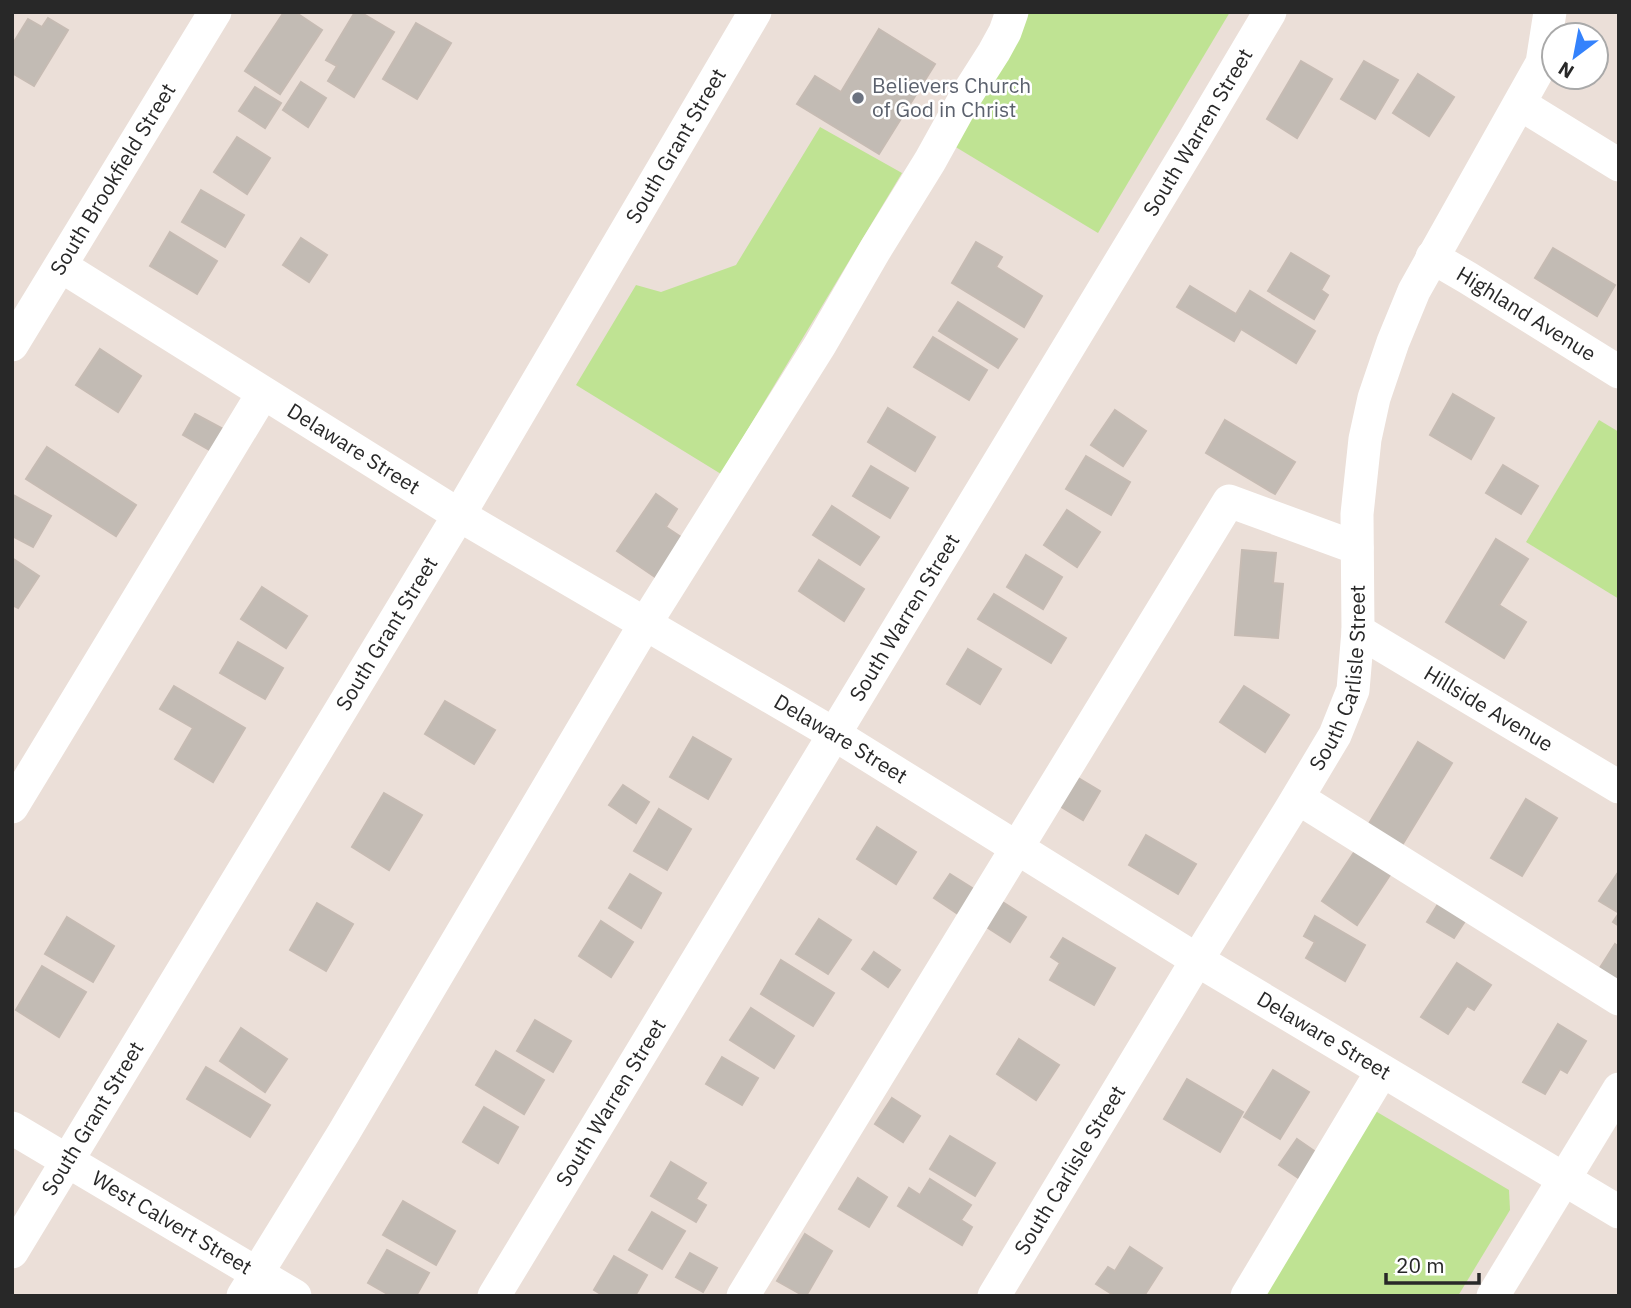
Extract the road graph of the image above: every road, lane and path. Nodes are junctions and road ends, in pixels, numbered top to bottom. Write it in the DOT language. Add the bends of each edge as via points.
graph roads {
  1 [pos="215,12"];
  2 [pos="755,12"];
  3 [pos="1012,12"];
  4 [pos="1270,12"];
  5 [pos="1550,12"];
  6 [pos="1520,104"];
  7 [pos="1619,164"];
  8 [pos="1432,257"];
  9 [pos="61,266"];
  10 [pos="12,345"];
  11 [pos="1619,372"];
  12 [pos="263,393"];
  13 [pos="459,515"];
  14 [pos="1357,548"];
  15 [pos="645,624"];
  16 [pos="1358,631"];
  17 [pos="834,734"];
  18 [pos="1619,787"];
  19 [pos="1298,799"];
  20 [pos="12,807"];
  21 [pos="1016,847"];
  22 [pos="1198,960"];
  23 [pos="1619,999"];
  24 [pos="1382,1071"];
  25 [pos="1619,1089"];
  26 [pos="12,1128"];
  27 [pos="68,1161"];
  28 [pos="1564,1179"];
  29 [pos="1619,1212"];
  30 [pos="12,1252"];
  31 [pos="250,1284"];
  32 [pos="295,1296"];
  33 [pos="494,1296"];
  34 [pos="743,1296"];
  35 [pos="994,1296"];
  36 [pos="1247,1296"];
  37 [pos="1493,1296"];
  1 -- 9 [label="street, South Brookfield Street"];
  2 -- 13 [label="street, South Grant Street"];
  3 -- 15 [label="street" via="994,52 820,345"];
  4 -- 17 [label="street, South Warren Street"];
  5 -- 6 [label="street, South Carlisle Street" via="1542,63"];
  6 -- 7 [label="street"];
  6 -- 8 [label="street, South Carlisle Street"];
  8 -- 11 [label="street, Highland Avenue"];
  8 -- 14 [label="street, South Carlisle Street" via="1413,291 1374,398 1365,439"];
  9 -- 10 [label="street, South Brookfield Street"];
  9 -- 12 [label="street, Delaware Street"];
  12 -- 13 [label="street, Delaware Street"];
  12 -- 20 [label="street"];
  13 -- 15 [label="street, Delaware Street"];
  13 -- 27 [label="street, South Grant Street"];
  14 -- 16 [label="street, South Carlisle Street"];
  14 -- 21 [label="street" via="1229,501"];
  15 -- 17 [label="street, Delaware Street"];
  15 -- 31 [label="street"];
  16 -- 18 [label="street, Hillside Avenue"];
  16 -- 19 [label="street, South Carlisle Street" via="1353,690 1335,735"];
  17 -- 21 [label="street, Delaware Street"];
  17 -- 33 [label="street, South Warren Street"];
  19 -- 22 [label="street, South Carlisle Street"];
  19 -- 23 [label="street"];
  21 -- 22 [label="street, Delaware Street"];
  21 -- 34 [label="street"];
  22 -- 24 [label="street, Delaware Street"];
  22 -- 35 [label="street, South Carlisle Street"];
  24 -- 28 [label="street, Delaware Street"];
  24 -- 36 [label="street"];
  25 -- 28 [label="street"];
  26 -- 27 [label="street, West Calvert Street"];
  27 -- 30 [label="street, South Grant Street"];
  27 -- 31 [label="street, West Calvert Street" via="113,1186"];
  28 -- 29 [label="street, Delaware Street"];
  28 -- 37 [label="street"];
  31 -- 32 [label="street, West Calvert Street"];
}
